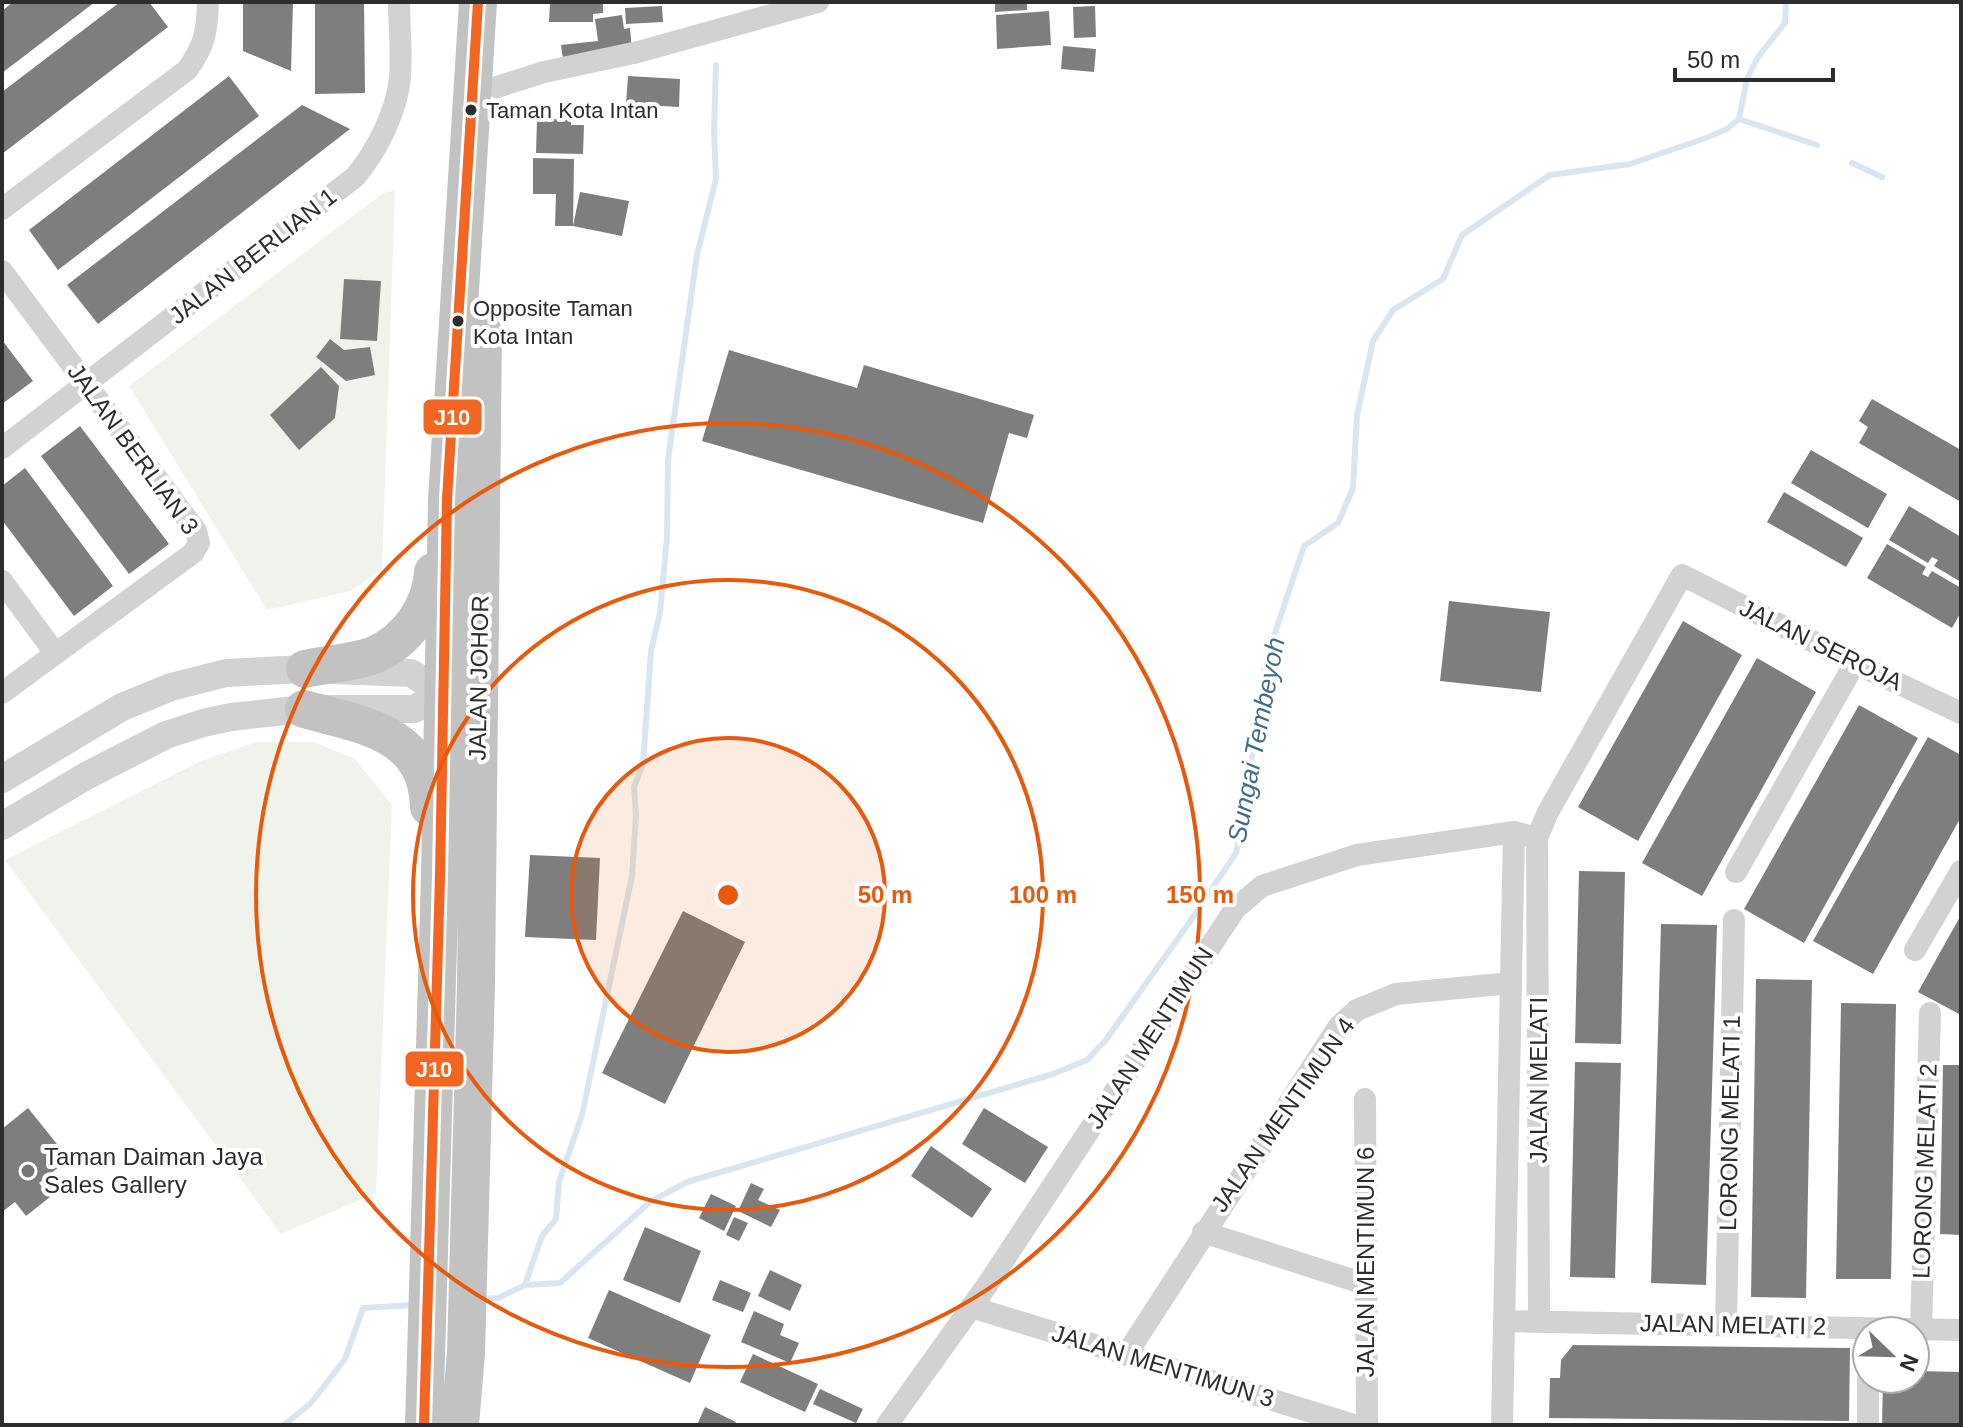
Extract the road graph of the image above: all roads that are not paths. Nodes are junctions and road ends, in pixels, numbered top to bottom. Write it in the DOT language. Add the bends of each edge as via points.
graph roads {
  1 [pos="208,2"];
  2 [pos="399,2"];
  3 [pos="478,2"];
  4 [pos="499,2"];
  5 [pos="818,2"];
  6 [pos="497,87"];
  7 [pos="2,209"];
  8 [pos="2,271"];
  9 [pos="87,384"];
  10 [pos="2,448"];
  11 [pos="447,499"];
  12 [pos="1682,575"];
  13 [pos="2,581"];
  14 [pos="480,616"];
  15 [pos="55,653"];
  16 [pos="1855,663"];
  17 [pos="305,669"];
  18 [pos="2,693"];
  19 [pos="442,693"];
  20 [pos="304,709"];
  21 [pos="1961,713"];
  22 [pos="477,770"];
  23 [pos="2,779"];
  24 [pos="2,826"];
  25 [pos="1514,832"];
  26 [pos="1537,838"];
  27 [pos="1961,871"];
  28 [pos="1736,872"];
  29 [pos="440,876"];
  30 [pos="1734,920"];
  31 [pos="1915,950"];
  32 [pos="1511,983"];
  33 [pos="1930,1013"];
  34 [pos="1365,1099"];
  35 [pos="1203,1232"];
  36 [pos="1365,1284"];
  37 [pos="971,1307"];
  38 [pos="1921,1315"];
  39 [pos="1505,1321"];
  40 [pos="1539,1322"];
  41 [pos="1726,1325"];
  42 [pos="1851,1328"];
  43 [pos="1931,1329"];
  44 [pos="1961,1330"];
  45 [pos="1126,1355"];
  46 [pos="1868,1395"];
  47 [pos="424,1425"];
  48 [pos="460,1425"];
  49 [pos="887,1425"];
  50 [pos="1354,1425"];
  51 [pos="1367,1425"];
  52 [pos="1502,1425"];
  53 [pos="1868,1425"];
  1 -- 7 [label="street" via="201,51 187,70"];
  2 -- 9 [label="street, JALAN BERLIAN 1" via="400,78 369,161"];
  3 -- 11 [label="highway, JALAN JOHOR"];
  4 -- 6 [label="highway, JALAN JOHOR"];
  5 -- 6 [label="street"];
  6 -- 14 [label="highway, JALAN JOHOR" via="481,369"];
  8 -- 9 [label="street, JALAN BERLIAN 3"];
  9 -- 10 [label="street, JALAN BERLIAN 1"];
  9 -- 15 [label="street, JALAN BERLIAN 3" via="196,531 199,543 193,553"];
  11 -- 17 [label="highway" via="430,591 414,622 371,656"];
  11 -- 19 [label="highway, JALAN JOHOR"];
  12 -- 16 [label="street, JALAN SEROJA"];
  12 -- 26 [label="street, JALAN MELATI"];
  13 -- 15 [label="street"];
  14 -- 19 [label="highway" via="460,672"];
  14 -- 22 [label="highway, JALAN JOHOR"];
  15 -- 18 [label="street, JALAN BERLIAN 3"];
  16 -- 21 [label="street, JALAN SEROJA"];
  16 -- 28 [label="street"];
  17 -- 19 [label="street" via="411,673"];
  17 -- 23 [label="street" via="226,673 171,687 122,707"];
  19 -- 20 [label="street" via="414,709"];
  19 -- 22 [label="highway" via="459,708"];
  19 -- 29 [label="highway, JALAN JOHOR"];
  20 -- 24 [label="street" via="231,717 166,735"];
  20 -- 29 [label="highway" via="377,729 412,755 426,783 429,835"];
  22 -- 48 [label="highway, JALAN JOHOR" via="470,1237"];
  25 -- 26 [label="street"];
  25 -- 32 [label="street"];
  25 -- 37 [label="street, JALAN MENTIMUN" via="1357,855 1262,886 1235,909"];
  26 -- 40 [label="street, JALAN MELATI"];
  27 -- 31 [label="street"];
  29 -- 47 [label="highway, JALAN JOHOR"];
  30 -- 41 [label="street, LORONG MELATI 1"];
  32 -- 35 [label="street, JALAN MENTIMUN 4" via="1396,994 1357,1010 1339,1026"];
  32 -- 39 [label="street"];
  33 -- 38 [label="street, LORONG MELATI 2"];
  34 -- 36 [label="street, JALAN MENTIMUN 6"];
  35 -- 36 [label="street"];
  35 -- 45 [label="street, JALAN MENTIMUN 4"];
  36 -- 51 [label="street, JALAN MENTIMUN 6"];
  37 -- 45 [label="street, JALAN MENTIMUN 3"];
  37 -- 49 [label="street, JALAN MENTIMUN"];
  39 -- 40 [label="street, JALAN MELATI 2"];
  39 -- 52 [label="street"];
  40 -- 41 [label="street, JALAN MELATI 2"];
  41 -- 42 [label="street, JALAN MELATI 2"];
  43 -- 44 [label="street, JALAN MELATI 2"];
  45 -- 50 [label="street, JALAN MENTIMUN 3"];
  46 -- 53 [label="street"];
}
